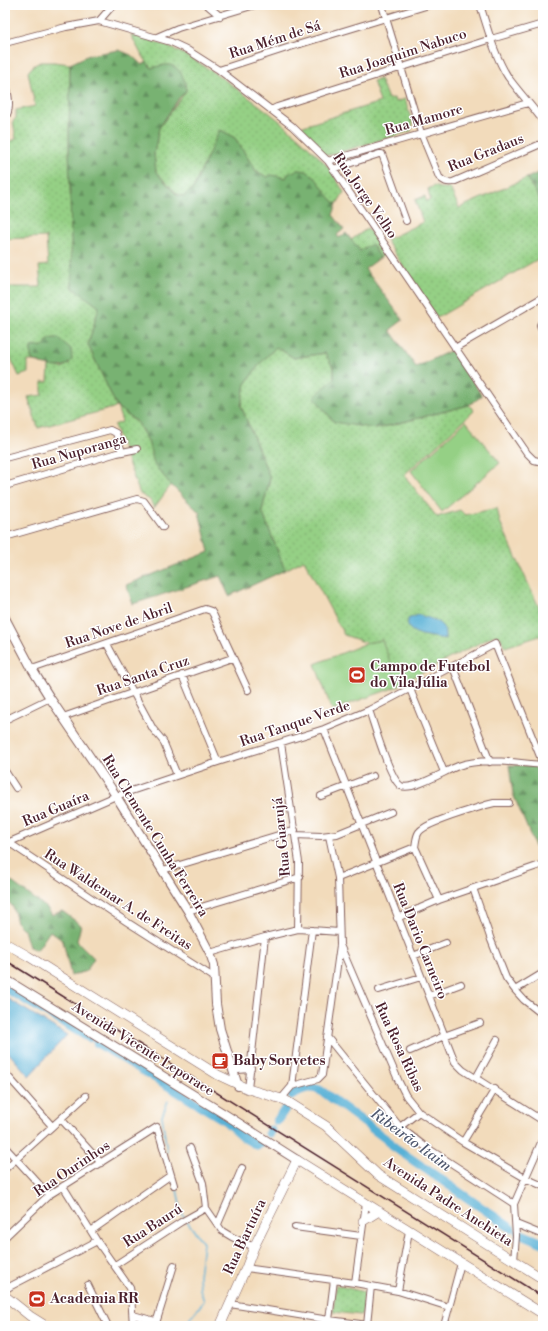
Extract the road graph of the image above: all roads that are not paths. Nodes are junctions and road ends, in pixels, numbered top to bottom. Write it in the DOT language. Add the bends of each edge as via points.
graph roads {
  1 [pos="113,5"];
  2 [pos="207,5"];
  3 [pos="255,5"];
  4 [pos="382,5"];
  5 [pos="429,5"];
  6 [pos="480,5"];
  7 [pos="220,16"];
  8 [pos="386,19"];
  9 [pos="99,21"];
  10 [pos="543,24"];
  11 [pos="157,37"];
  12 [pos="491,39"];
  13 [pos="5,43"];
  14 [pos="401,67"];
  15 [pos="219,70"];
  16 [pos="5,78"];
  17 [pos="528,103"];
  18 [pos="271,110"];
  19 [pos="542,117"];
  20 [pos="5,118"];
  21 [pos="422,133"];
  22 [pos="543,143"];
  23 [pos="328,161"];
  24 [pos="333,169"];
  25 [pos="406,221"];
  26 [pos="543,297"];
  27 [pos="543,320"];
  28 [pos="543,332"];
  29 [pos="455,348"];
  30 [pos="137,449"];
  31 [pos="122,452"];
  32 [pos="5,458"];
  33 [pos="543,462"];
  34 [pos="5,486"];
  35 [pos="163,527"];
  36 [pos="5,537"];
  37 [pos="5,618"];
  38 [pos="107,644"];
  39 [pos="232,658"];
  40 [pos="453,667"];
  41 [pos="32,669"];
  42 [pos="182,675"];
  43 [pos="410,689"];
  44 [pos="248,690"];
  45 [pos="133,692"];
  46 [pos="50,698"];
  47 [pos="369,710"];
  48 [pos="63,717"];
  49 [pos="5,720"];
  50 [pos="324,729"];
  51 [pos="281,743"];
  52 [pos="218,762"];
  53 [pos="490,762"];
  54 [pos="543,764"];
  55 [pos="5,772"];
  56 [pos="444,772"];
  57 [pos="177,775"];
  58 [pos="373,776"];
  59 [pos="346,786"];
  60 [pos="16,788"];
  61 [pos="116,796"];
  62 [pos="321,796"];
  63 [pos="509,804"];
  64 [pos="391,812"];
  65 [pos="361,825"];
  66 [pos="295,832"];
  67 [pos="329,836"];
  68 [pos="7,843"];
  69 [pos="415,847"];
  70 [pos="376,863"];
  71 [pos="543,864"];
  72 [pos="163,870"];
  73 [pos="300,876"];
  74 [pos="338,878"];
  75 [pos="473,888"];
  76 [pos="439,900"];
  77 [pos="188,911"];
  78 [pos="397,918"];
  79 [pos="298,929"];
  80 [pos="312,930"];
  81 [pos="339,932"];
  82 [pos="265,937"];
  83 [pos="5,943"];
  84 [pos="446,943"];
  85 [pos="340,945"];
  86 [pos="210,953"];
  87 [pos="413,956"];
  88 [pos="543,973"];
  89 [pos="421,977"];
  90 [pos="215,978"];
  91 [pos="5,979"];
  92 [pos="461,984"];
  93 [pos="379,990"];
  94 [pos="515,990"];
  95 [pos="428,996"];
  96 [pos="543,1015"];
  97 [pos="480,1023"];
  98 [pos="444,1036"];
  99 [pos="327,1037"];
  100 [pos="496,1040"];
  101 [pos="410,1051"];
  102 [pos="232,1067"];
  103 [pos="250,1068"];
  104 [pos="5,1073"];
  105 [pos="476,1078"];
  106 [pos="238,1086"];
  107 [pos="292,1086"];
  108 [pos="248,1089"];
  109 [pos="495,1089"];
  110 [pos="86,1096"];
  111 [pos="286,1101"];
  112 [pos="419,1112"];
  113 [pos="61,1119"];
  114 [pos="543,1121"];
  115 [pos="52,1126"];
  116 [pos="400,1127"];
  117 [pos="543,1138"];
  118 [pos="464,1142"];
  119 [pos="5,1147"];
  120 [pos="190,1148"];
  121 [pos="16,1159"];
  122 [pos="297,1160"];
  123 [pos="101,1163"];
  124 [pos="242,1168"];
  125 [pos="5,1169"];
  126 [pos="171,1175"];
  127 [pos="525,1178"];
  128 [pos="174,1185"];
  129 [pos="63,1186"];
  130 [pos="543,1186"];
  131 [pos="49,1195"];
  132 [pos="366,1204"];
  133 [pos="514,1204"];
  134 [pos="206,1208"];
  135 [pos="379,1211"];
  136 [pos="364,1221"];
  137 [pos="218,1224"];
  138 [pos="516,1224"];
  139 [pos="295,1227"];
  140 [pos="91,1231"];
  141 [pos="409,1231"];
  142 [pos="543,1235"];
  143 [pos="361,1236"];
  144 [pos="5,1237"];
  145 [pos="97,1241"];
  146 [pos="254,1247"];
  147 [pos="514,1261"];
  148 [pos="461,1263"];
  149 [pos="174,1265"];
  150 [pos="115,1266"];
  151 [pos="246,1268"];
  152 [pos="334,1280"];
  153 [pos="543,1280"];
  154 [pos="355,1283"];
  155 [pos="88,1285"];
  156 [pos="371,1286"];
  157 [pos="5,1290"];
  158 [pos="398,1291"];
  159 [pos="5,1296"];
  160 [pos="230,1304"];
  161 [pos="449,1307"];
  162 [pos="543,1314"];
  163 [pos="133,1315"];
  164 [pos="30,1316"];
  165 [pos="329,1320"];
  166 [pos="348,1324"];
  167 [pos="367,1325"];
  168 [pos="32,1326"];
  169 [pos="46,1326"];
  170 [pos="108,1326"];
  171 [pos="133,1326"];
  172 [pos="220,1326"];
  173 [pos="376,1326"];
  174 [pos="444,1326"];
  1 -- 9 [label="street"];
  2 -- 7 [label="street"];
  3 -- 7 [label="street"];
  4 -- 8 [label="street"];
  5 -- 8 [label="street, Rua Mém de Sá"];
  6 -- 12 [label="street"];
  7 -- 11 [label="street"];
  8 -- 14 [label="street"];
  8 -- 15 [label="street, Rua Mém de Sá"];
  9 -- 11 [label="street, Rua Jorge Velho"];
  9 -- 13 [label="street"];
  10 -- 12 [label="street, Rua Joaquim Nabuco"];
  11 -- 15 [label="street, Rua Jorge Velho" via="186,49"];
  12 -- 14 [label="street, Rua Joaquim Nabuco"];
  12 -- 17 [label="street" via="508,76"];
  14 -- 18 [label="street, Rua Joaquim Nabuco"];
  14 -- 21 [label="street"];
  15 -- 18 [label="street, Rua Jorge Velho"];
  16 -- 20 [label="street" via="9,102"];
  17 -- 19 [label="street"];
  17 -- 21 [label="street, Rua Mamore"];
  18 -- 23 [label="street, Rua Jorge Velho" via="292,126"];
  21 -- 22 [label="street, Rua Gradaus" via="440,177 445,182 453,182"];
  21 -- 23 [label="street, Rua Mamore"];
  23 -- 24 [label="street, Rua Jorge Velho"];
  24 -- 25 [label="street" via="382,154"];
  24 -- 29 [label="street, Rua Jorge Velho"];
  26 -- 29 [label="street"];
  27 -- 28 [label="street" via="540,325"];
  29 -- 33 [label="street, Rua Jorge Velho" via="527,453 534,460"];
  30 -- 31 [label="street, Rua Nuporanga"];
  31 -- 32 [label="street" via="117,434 110,430"];
  31 -- 34 [label="street, Rua Nuporanga"];
  35 -- 36 [label="street" via="144,501 137,499"];
  37 -- 41 [label="street, Rua Clemente Cunha Ferreira"];
  38 -- 39 [label="street, Rua Nove de Abril" via="201,610 208,610 213,614"];
  38 -- 41 [label="street, Rua Nove de Abril"];
  38 -- 45 [label="street"];
  39 -- 42 [label="street, Rua Santa Cruz"];
  39 -- 44 [label="street"];
  40 -- 43 [label="street, Rua Tanque Verde"];
  40 -- 53 [label="street"];
  40 -- 54 [label="street, Rua Tanque Verde" via="496,644"];
  41 -- 46 [label="street, Rua Clemente Cunha Ferreira"];
  42 -- 45 [label="street, Rua Santa Cruz"];
  42 -- 52 [label="street"];
  43 -- 47 [label="street, Rua Tanque Verde"];
  43 -- 56 [label="street"];
  45 -- 48 [label="street, Rua Santa Cruz"];
  45 -- 57 [label="street" via="153,729 163,741"];
  46 -- 48 [label="street, Rua Clemente Cunha Ferreira"];
  46 -- 49 [label="street"];
  47 -- 50 [label="street, Rua Tanque Verde"];
  47 -- 56 [label="street" via="390,771 400,785 418,785"];
  48 -- 61 [label="street, Rua Clemente Cunha Ferreira"];
  50 -- 51 [label="street, Rua Tanque Verde"];
  50 -- 59 [label="street, Rua Dario Carneiro"];
  51 -- 52 [label="street, Rua Tanque Verde"];
  51 -- 66 [label="street, Rua Guarujá"];
  52 -- 57 [label="street, Rua Tanque Verde"];
  53 -- 54 [label="street"];
  53 -- 56 [label="street" via="468,763"];
  55 -- 60 [label="street"];
  57 -- 61 [label="street, Rua Tanque Verde"];
  58 -- 59 [label="street"];
  59 -- 62 [label="street"];
  59 -- 65 [label="street, Rua Dario Carneiro"];
  61 -- 68 [label="street, Rua Guaíra"];
  61 -- 72 [label="street, Rua Clemente Cunha Ferreira"];
  63 -- 69 [label="street" via="486,805 432,824 416,836"];
  64 -- 65 [label="street"];
  65 -- 67 [label="street"];
  65 -- 70 [label="street, Rua Dario Carneiro"];
  66 -- 67 [label="street"];
  66 -- 72 [label="street"];
  66 -- 73 [label="street, Rua Guarujá"];
  67 -- 74 [label="street"];
  68 -- 90 [label="street, Rua Waldemar A. de Freitas"];
  69 -- 70 [label="street"];
  69 -- 76 [label="street"];
  70 -- 74 [label="street"];
  70 -- 78 [label="street, Rua Dario Carneiro"];
  71 -- 75 [label="street"];
  72 -- 77 [label="street, Rua Clemente Cunha Ferreira"];
  73 -- 77 [label="street"];
  73 -- 79 [label="street, Rua Guarujá"];
  74 -- 81 [label="street"];
  75 -- 76 [label="street"];
  75 -- 94 [label="street" via="506,978"];
  76 -- 78 [label="street"];
  77 -- 86 [label="street, Rua Clemente Cunha Ferreira"];
  78 -- 87 [label="street, Rua Dario Carneiro"];
  79 -- 80 [label="street"];
  79 -- 82 [label="street"];
  80 -- 81 [label="street"];
  80 -- 107 [label="street"];
  81 -- 85 [label="street"];
  82 -- 86 [label="street"];
  82 -- 103 [label="street"];
  83 -- 106 [label="main road, Avenida Padre Anchieta"];
  84 -- 87 [label="street"];
  85 -- 99 [label="street"];
  85 -- 112 [label="street, Rua Rosa Ribas" via="399,1082"];
  86 -- 90 [label="street, Rua Clemente Cunha Ferreira"];
  87 -- 89 [label="street, Rua Dario Carneiro"];
  88 -- 94 [label="street"];
  89 -- 93 [label="street"];
  89 -- 95 [label="street, Rua Dario Carneiro"];
  90 -- 102 [label="street, Rua Clemente Cunha Ferreira" via="219,1023"];
  91 -- 122 [label="street, Avenida Vicente Leporace"];
  92 -- 95 [label="street"];
  94 -- 96 [label="street"];
  95 -- 98 [label="street, Rua Dario Carneiro"];
  97 -- 98 [label="street"];
  98 -- 101 [label="street"];
  98 -- 105 [label="street, Rua Dario Carneiro" via="455,1062"];
  99 -- 107 [label="street" via="320,1078"];
  99 -- 116 [label="street"];
  100 -- 105 [label="street"];
  102 -- 103 [label="street" via="242,1070"];
  102 -- 106 [label="street, Rua Clemente Cunha Ferreira"];
  103 -- 108 [label="street"];
  104 -- 115 [label="street"];
  105 -- 109 [label="street, Rua Dario Carneiro"];
  106 -- 108 [label="main road, Avenida Padre Anchieta"];
  107 -- 111 [label="street"];
  108 -- 111 [label="main road, Avenida Padre Anchieta"];
  109 -- 114 [label="street, Rua Dario Carneiro"];
  109 -- 118 [label="street"];
  110 -- 113 [label="street"];
  111 -- 147 [label="main road, Avenida Padre Anchieta" via="326,1126 385,1179"];
  112 -- 116 [label="street"];
  112 -- 118 [label="street, Rua Rosa Ribas"];
  113 -- 115 [label="street"];
  113 -- 123 [label="street"];
  115 -- 121 [label="street"];
  116 -- 133 [label="street" via="423,1145"];
  117 -- 127 [label="street"];
  118 -- 127 [label="street, Rua Rosa Ribas"];
  119 -- 121 [label="street"];
  120 -- 134 [label="street" via="203,1184"];
  121 -- 125 [label="street"];
  121 -- 131 [label="street"];
  122 -- 132 [label="main road"];
  122 -- 146 [label="main road, Rua Bartuíra"];
  123 -- 126 [label="street, Rua Ourinhos" via="157,1127"];
  123 -- 129 [label="street, Rua Ourinhos"];
  124 -- 137 [label="street"];
  126 -- 128 [label="street"];
  126 -- 140 [label="street"];
  127 -- 130 [label="street, Rua Rosa Ribas"];
  127 -- 133 [label="street"];
  129 -- 131 [label="street, Rua Ourinhos"];
  129 -- 140 [label="street"];
  131 -- 144 [label="street, Rua Ourinhos"];
  132 -- 135 [label="main road"];
  132 -- 136 [label="street"];
  133 -- 138 [label="street"];
  134 -- 137 [label="street"];
  134 -- 150 [label="street, Rua Baurú"];
  135 -- 136 [label="main road"];
  135 -- 141 [label="main road"];
  136 -- 143 [label="street"];
  137 -- 146 [label="street" via="222,1231 232,1238"];
  138 -- 142 [label="street"];
  138 -- 147 [label="street"];
  139 -- 143 [label="street"];
  140 -- 145 [label="street"];
  141 -- 148 [label="main road"];
  141 -- 158 [label="street"];
  143 -- 154 [label="street"];
  145 -- 150 [label="street"];
  145 -- 157 [label="street"];
  146 -- 151 [label="main road, Rua Bartuíra"];
  147 -- 153 [label="main road, Avenida Padre Anchieta"];
  148 -- 161 [label="street"];
  148 -- 162 [label="main road"];
  149 -- 163 [label="street" via="158,1320"];
  150 -- 163 [label="street" via="130,1288"];
  151 -- 152 [label="street"];
  151 -- 160 [label="main road, Rua Bartuíra"];
  152 -- 154 [label="street"];
  152 -- 165 [label="street"];
  154 -- 156 [label="street"];
  155 -- 170 [label="street"];
  156 -- 158 [label="street"];
  156 -- 167 [label="street"];
  158 -- 161 [label="street"];
  159 -- 164 [label="main road"];
  160 -- 165 [label="street"];
  160 -- 172 [label="main road, Rua Bartuíra"];
  161 -- 174 [label="street"];
  163 -- 171 [label="street"];
  164 -- 168 [label="street"];
  164 -- 169 [label="main road"];
  165 -- 166 [label="street"];
  166 -- 167 [label="street"];
  167 -- 173 [label="street"];
}
